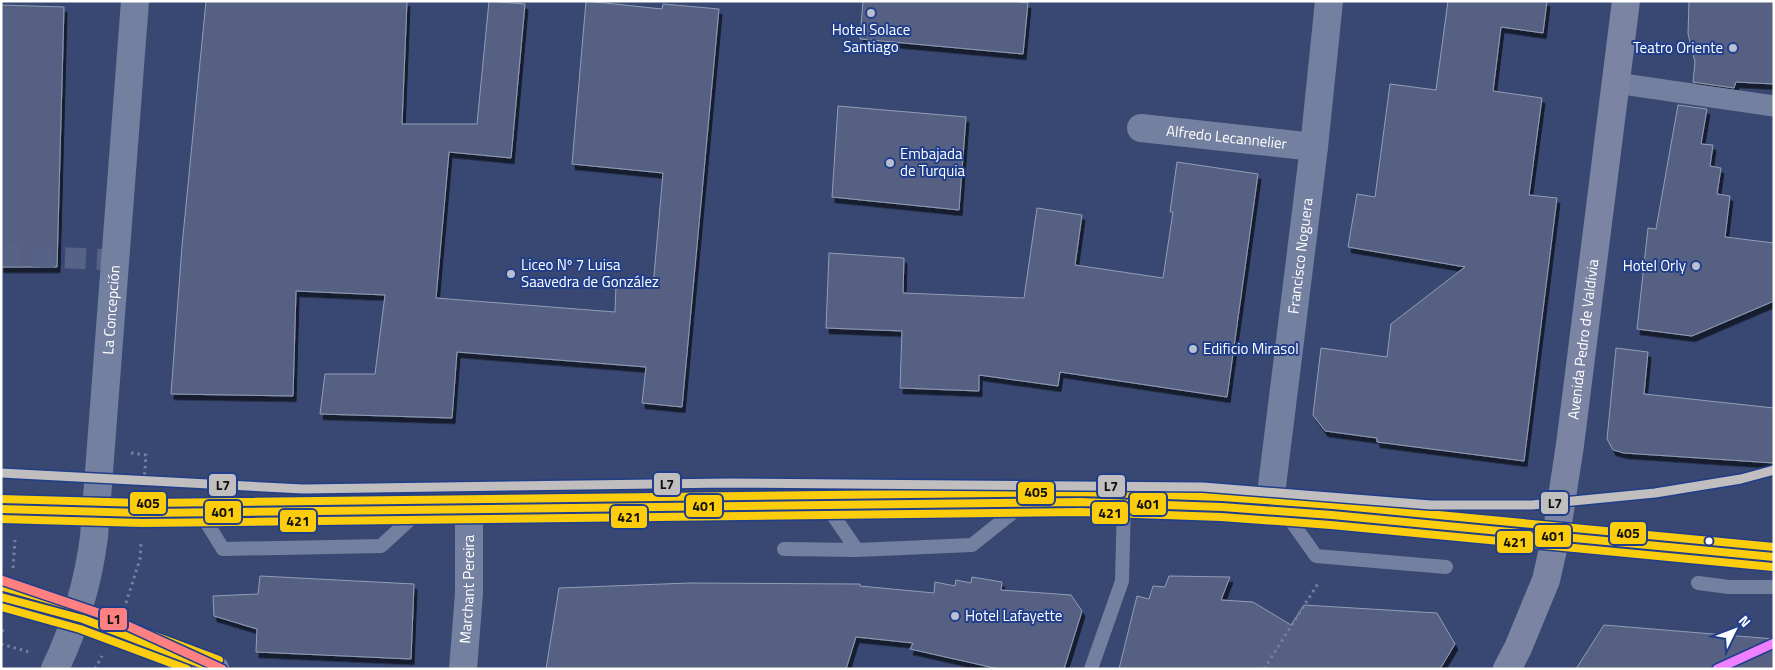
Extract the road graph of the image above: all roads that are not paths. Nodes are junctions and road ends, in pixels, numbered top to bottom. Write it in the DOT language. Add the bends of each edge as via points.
graph roads {
  1 [pos="136,1"];
  2 [pos="1329,1"];
  3 [pos="1626,1"];
  4 [pos="1616,83"];
  5 [pos="1774,106"];
  6 [pos="1141,128"];
  7 [pos="1314,147"];
  8 [pos="1025,503"];
  9 [pos="1124,503"];
  10 [pos="826,505"];
  11 [pos="1,509"];
  12 [pos="420,510"];
  13 [pos="469,510"];
  14 [pos="1276,511"];
  15 [pos="96,512"];
  16 [pos="200,512"];
  17 [pos="1556,536"];
  18 [pos="784,549"];
  19 [pos="857,550"];
  20 [pos="1774,557"];
  21 [pos="1446,567"];
  22 [pos="1698,584"];
  23 [pos="1774,586"];
  24 [pos="1,597"];
  25 [pos="76,616"];
  26 [pos="55,669"];
  27 [pos="215,669"];
  28 [pos="463,669"];
  29 [pos="1091,669"];
  30 [pos="1507,669"];
  1 -- 15 [label="street, La Concepción"];
  2 -- 7 [label="street, Francisco Noguera"];
  3 -- 4 [label="main road, Avenida Pedro de Valdivia"];
  4 -- 5 [label="street"];
  4 -- 17 [label="main road, Avenida Pedro de Valdivia"];
  6 -- 7 [label="street, Alfredo Lecannelier"];
  7 -- 14 [label="street, Francisco Noguera"];
  8 -- 9 [label="main road"];
  8 -- 10 [label="main road"];
  8 -- 19 [label="lane" via="972,546"];
  9 -- 14 [label="main road"];
  9 -- 29 [label="lane" via="1122,581"];
  10 -- 13 [label="main road"];
  10 -- 19 [label="lane"];
  11 -- 15 [label="main road"];
  12 -- 13 [label="main road"];
  12 -- 16 [label="main road"];
  12 -- 16 [label="lane" via="381,546 224,549"];
  13 -- 28 [label="street, Marchant Pereira" via="469,593"];
  14 -- 17 [label="main road"];
  14 -- 21 [label="lane" via="1316,556"];
  15 -- 16 [label="main road"];
  15 -- 25 [label="street, La Concepción" via="89,568"];
  17 -- 20 [label="main road"];
  17 -- 30 [label="main road, Avenida Pedro de Valdivia" via="1546,580 1522,641"];
  18 -- 19 [label="lane"];
  22 -- 23 [label="lane"];
  24 -- 25 [label="main road"];
  25 -- 26 [label="street, La Concepción"];
  25 -- 27 [label="main road"];
}
